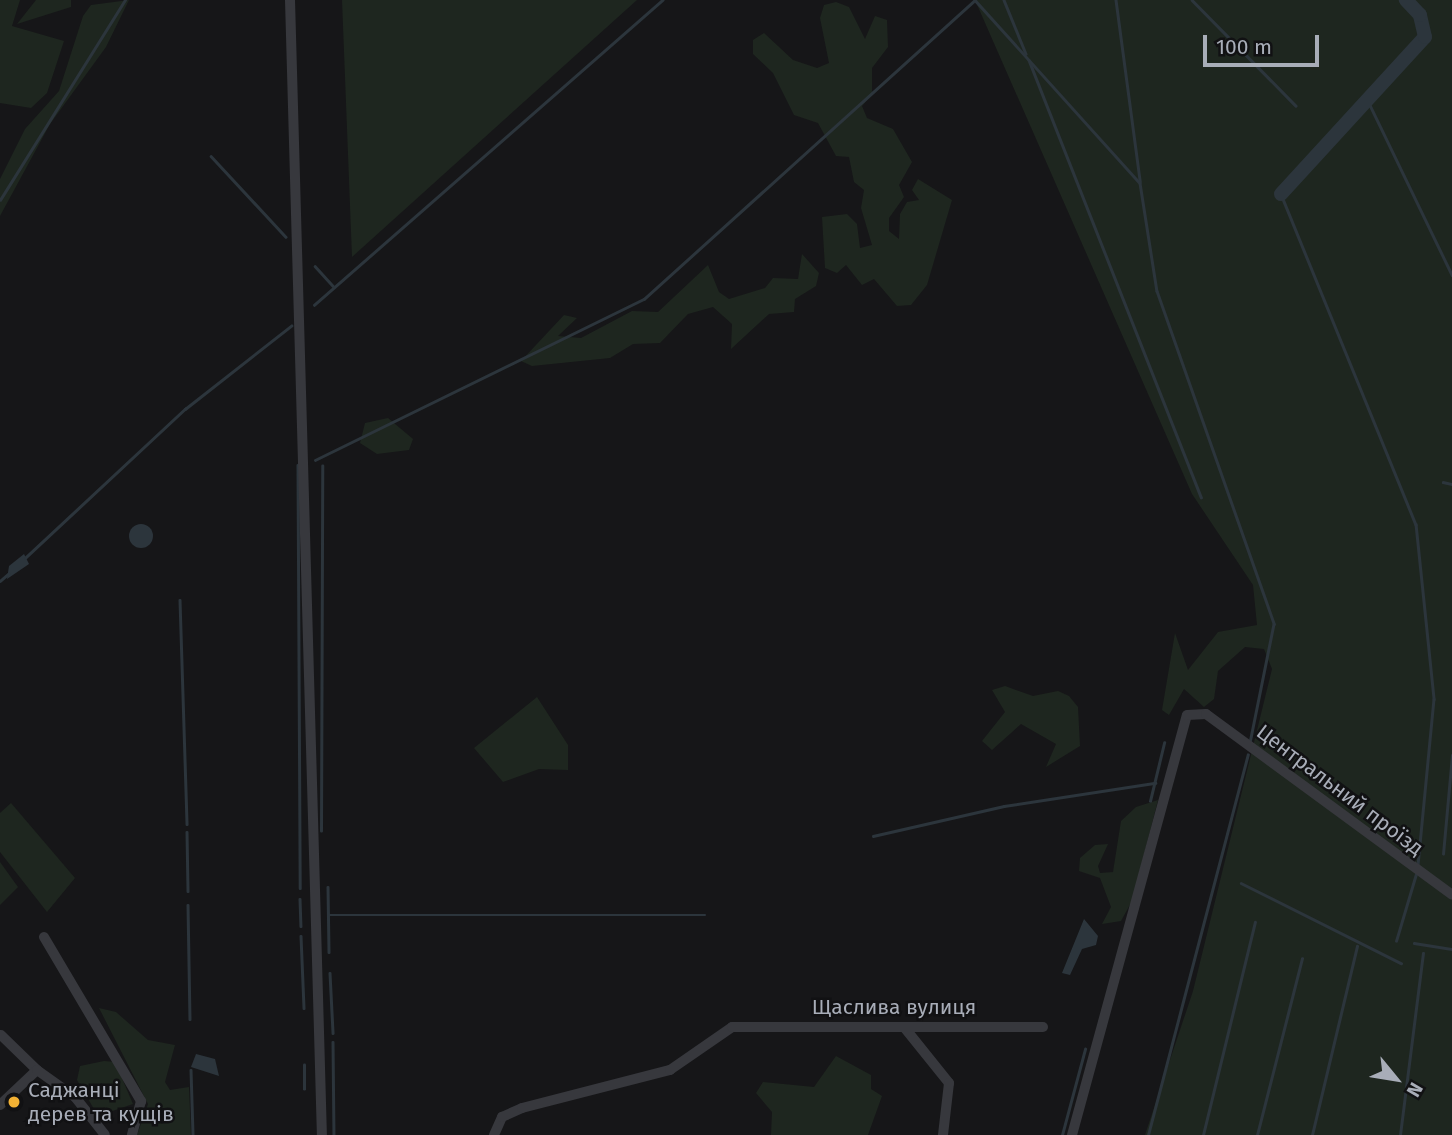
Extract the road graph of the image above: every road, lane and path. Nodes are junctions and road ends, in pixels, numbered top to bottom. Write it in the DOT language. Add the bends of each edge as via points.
graph roads {
  1 [pos="290,0"];
  2 [pos="1452,895"];
  3 [pos="44,937"];
  4 [pos="903,1026"];
  5 [pos="1043,1027"];
  6 [pos="1,1035"];
  7 [pos="37,1070"];
  8 [pos="0,1105"];
  9 [pos="101,1134"];
  10 [pos="132,1135"];
  11 [pos="322,1135"];
  12 [pos="494,1135"];
  13 [pos="943,1135"];
  14 [pos="1072,1135"];
  1 -- 11 [label="street"];
  2 -- 14 [label="street, Центральний проїзд" via="1206,713 1182,720"];
  3 -- 10 [label="street" via="141,1101"];
  4 -- 5 [label="street, Щаслива вулиця"];
  4 -- 12 [label="street, Щаслива вулиця" via="732,1027 670,1070 522,1108 502,1117"];
  4 -- 13 [label="street" via="934,1057 949,1083"];
  6 -- 7 [label="street"];
  7 -- 8 [label="street"];
  7 -- 9 [label="street" via="75,1097"];
}
